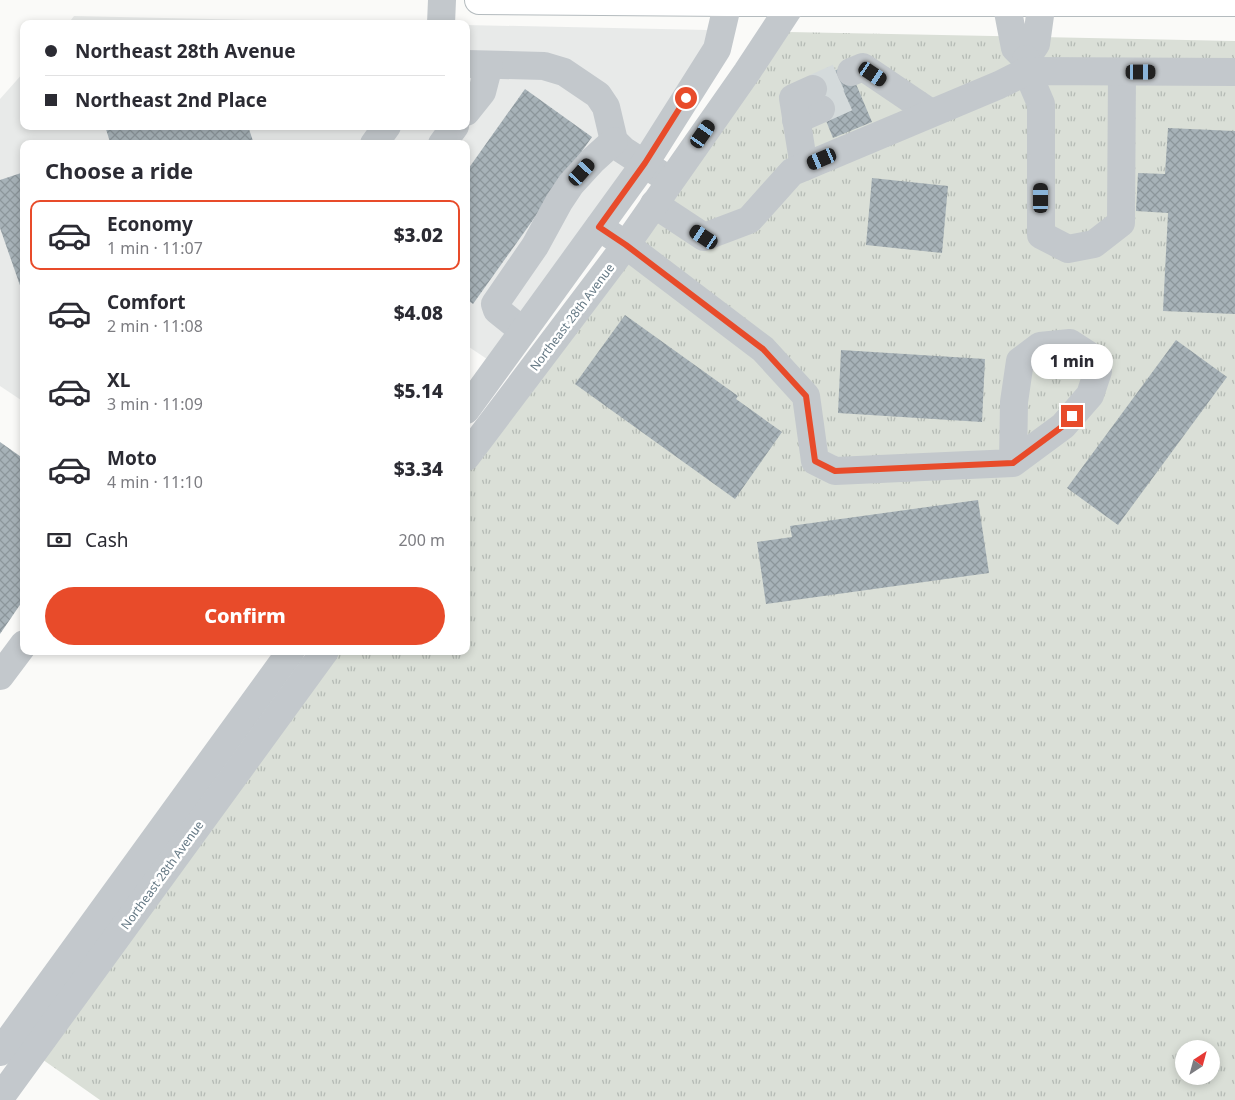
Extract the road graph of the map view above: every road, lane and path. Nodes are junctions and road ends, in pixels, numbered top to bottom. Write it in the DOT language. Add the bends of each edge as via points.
graph roads {
  1 [pos="442,0"];
  2 [pos="479,0"];
  3 [pos="728,1"];
  4 [pos="1006,1"];
  5 [pos="1042,1"];
  6 [pos="793,2"];
  7 [pos="1235,2"];
  8 [pos="441,20"];
  9 [pos="478,65"];
  10 [pos="1027,65"];
  11 [pos="1122,72"];
  12 [pos="1235,72"];
  13 [pos="865,82"];
  14 [pos="817,99"];
  15 [pos="470,107"];
  16 [pos="931,113"];
  17 [pos="614,141"];
  18 [pos="645,163"];
  19 [pos="804,167"];
  20 [pos="671,181"];
  21 [pos="654,204"];
  22 [pos="599,227"];
  23 [pos="626,245"];
  24 [pos="523,331"];
  25 [pos="470,404"];
  26 [pos="470,452"];
  27 [pos="1013,463"];
  28 [pos="20,649"];
  29 [pos="288,655"];
  30 [pos="322,655"];
  31 [pos="0,676"];
  32 [pos="0,1052"];
  33 [pos="0,1098"];
  1 -- 8 [label="street"];
  2 -- 3 [label="main road"];
  3 -- 6 [label="main road"];
  3 -- 18 [label="street" via="717,49"];
  4 -- 5 [label="main road"];
  4 -- 6 [label="main road"];
  4 -- 10 [label="street" via="1015,48"];
  5 -- 7 [label="main road"];
  5 -- 10 [label="street" via="1036,44"];
  6 -- 20 [label="street, Northeast 28th Avenue"];
  9 -- 15 [label="street" via="482,92"];
  9 -- 17 [label="street" via="544,66 564,72 598,95 606,107"];
  10 -- 11 [label="street"];
  10 -- 11 [label="street" via="1041,104 1042,236 1068,249 1094,244 1121,223"];
  10 -- 16 [label="street" via="999,85"];
  11 -- 12 [label="street"];
  13 -- 16 [label="street"];
  14 -- 19 [label="street" via="793,98"];
  16 -- 19 [label="street"];
  17 -- 18 [label="street"];
  17 -- 24 [label="street" via="571,184 535,246 495,304 497,310"];
  18 -- 20 [label="street"];
  18 -- 22 [label="street"];
  19 -- 21 [label="street" via="792,172 749,220 704,237"];
  20 -- 21 [label="street, Northeast 28th Avenue"];
  21 -- 23 [label="street, Northeast 28th Avenue"];
  22 -- 23 [label="street"];
  22 -- 24 [label="street"];
  23 -- 26 [label="street, Northeast 28th Avenue"];
  23 -- 27 [label="street" via="763,349 800,389 806,396 815,461 835,471"];
  24 -- 25 [label="street"];
  28 -- 31 [label="street"];
  29 -- 32 [label="street"];
  30 -- 33 [label="street, Northeast 28th Avenue"];
}
